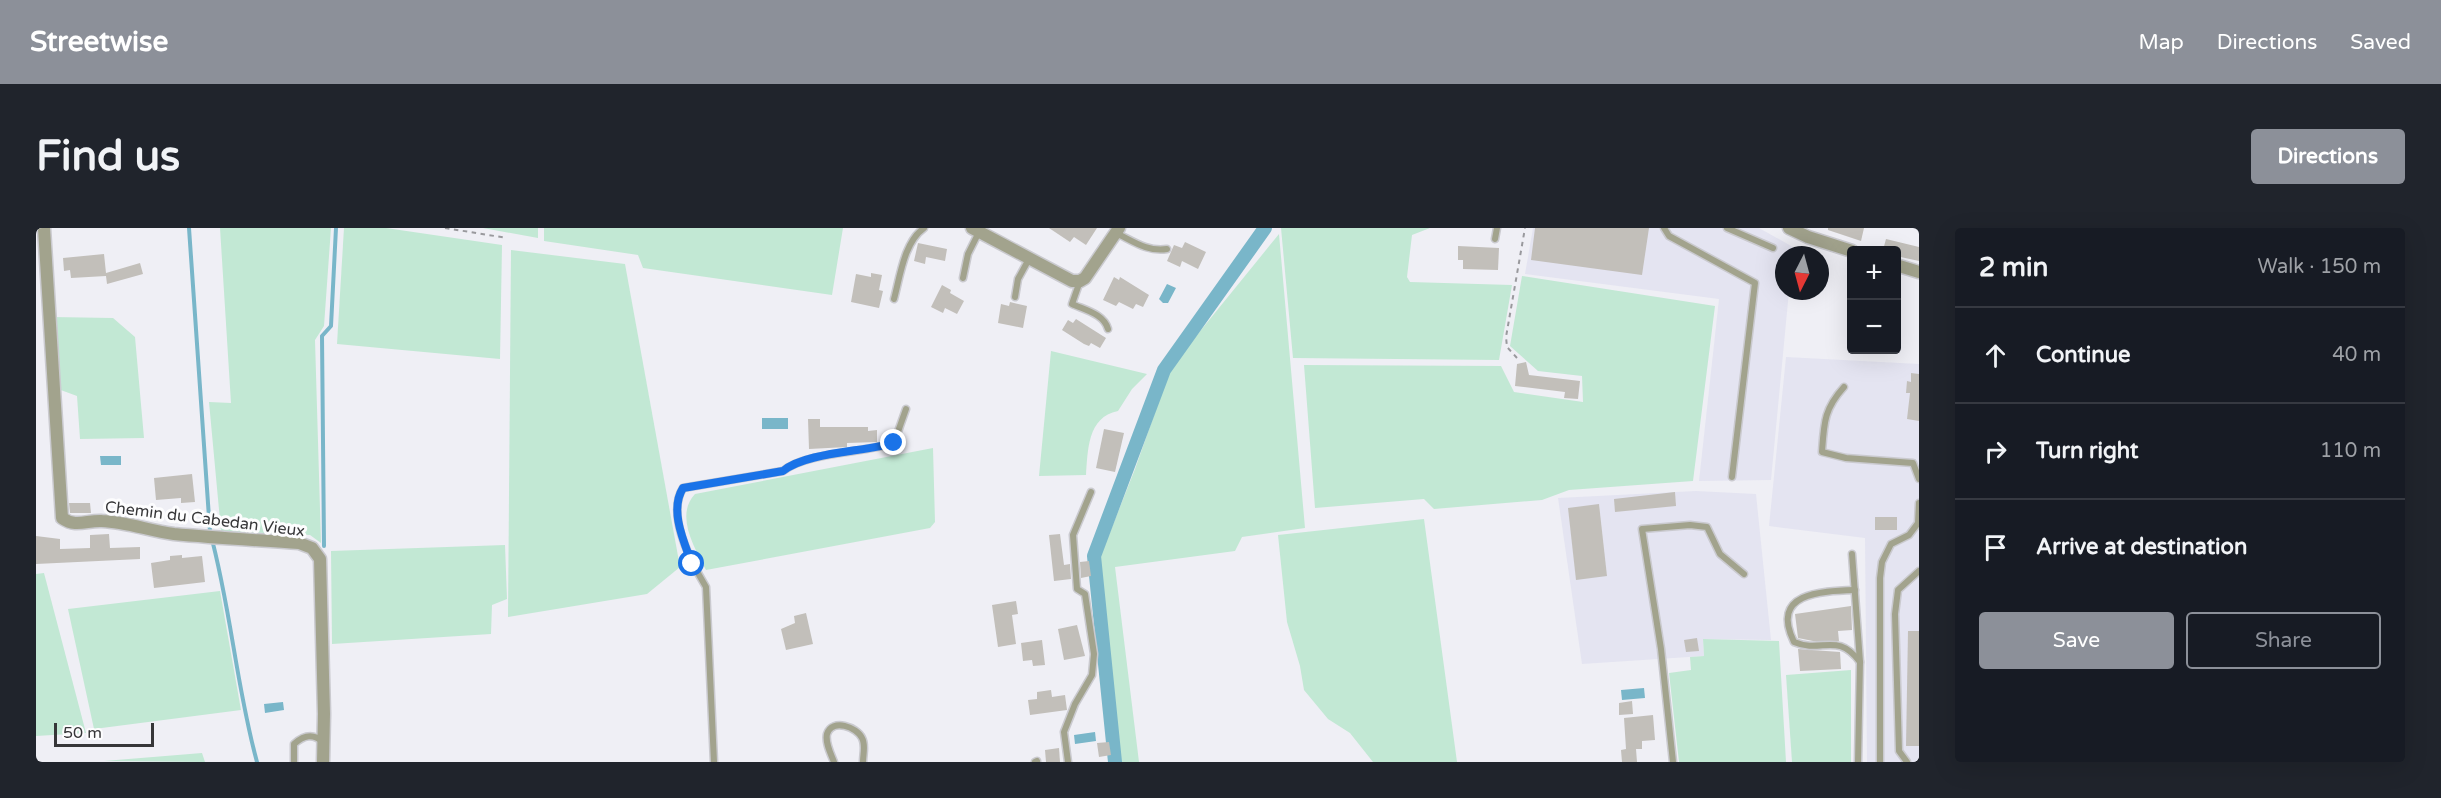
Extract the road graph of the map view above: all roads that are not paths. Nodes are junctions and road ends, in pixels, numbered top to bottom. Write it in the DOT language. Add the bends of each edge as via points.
graph roads {
  1 [pos="44,228"];
  2 [pos="924,228"];
  3 [pos="1497,228"];
  4 [pos="1664,228"];
  5 [pos="1727,228"];
  6 [pos="1789,228"];
  7 [pos="975,230"];
  8 [pos="1118,230"];
  9 [pos="1495,239"];
  10 [pos="1167,249"];
  11 [pos="1773,249"];
  12 [pos="1847,250"];
  13 [pos="1029,258"];
  14 [pos="1901,267"];
  15 [pos="1919,272"];
  16 [pos="963,278"];
  17 [pos="1080,281"];
  18 [pos="1015,297"];
  19 [pos="894,299"];
  20 [pos="1108,329"];
  21 [pos="1844,387"];
  22 [pos="906,409"];
  23 [pos="1732,477"];
  24 [pos="1919,479"];
  25 [pos="1090,492"];
  26 [pos="1919,503"];
  27 [pos="1852,554"];
  28 [pos="1919,571"];
  29 [pos="1744,574"];
  30 [pos="1855,590"];
  31 [pos="1860,662"];
  32 [pos="323,742"];
  33 [pos="294,762"];
  34 [pos="323,762"];
  35 [pos="714,762"];
  36 [pos="834,762"];
  37 [pos="863,762"];
  38 [pos="1068,762"];
  39 [pos="1673,762"];
  40 [pos="1858,762"];
  41 [pos="1880,762"];
  42 [pos="1907,762"];
  1 -- 32 [label="street, Chemin du Cabedan Vieux" via="62,518 81,524 99,520 172,533 298,543 312,548 320,559"];
  2 -- 19 [label="lane" via="917,232 906,255"];
  3 -- 9 [label="lane"];
  4 -- 23 [label="lane" via="1669,236 1755,283"];
  5 -- 11 [label="lane"];
  6 -- 12 [label="street"];
  7 -- 13 [label="street"];
  7 -- 16 [label="lane"];
  8 -- 10 [label="lane" via="1145,248"];
  8 -- 17 [label="street"];
  13 -- 17 [label="street" via="1071,281"];
  13 -- 18 [label="lane" via="1018,279"];
  14 -- 15 [label="street"];
  17 -- 20 [label="lane" via="1072,304 1100,316"];
  21 -- 24 [label="lane" via="1831,401 1824,419 1822,452 1846,458 1913,463"];
  22 -- 35 [label="lane" via="894,443 792,463 783,471 683,488 678,496 682,540 706,586"];
  25 -- 38 [label="lane" via="1073,536 1077,589 1085,594 1093,644 1092,675 1064,732"];
  26 -- 41 [label="lane" via="1918,523 1909,535 1891,544 1882,562"];
  27 -- 30 [label="lane"];
  28 -- 42 [label="lane" via="1898,590 1895,614 1899,752"];
  29 -- 39 [label="lane" via="1720,554 1707,527 1642,529 1661,649"];
  30 -- 31 [label="lane"];
  30 -- 31 [label="lane" via="1821,591 1794,602 1788,615 1788,632 1794,642 1804,647 1841,645"];
  31 -- 40 [label="lane"];
  32 -- 33 [label="lane" via="307,735 300,738 294,744"];
  32 -- 34 [label="street, Chemin du Cabedan Vieux"];
  36 -- 37 [label="lane" via="827,733 839,725 862,737"];
}
